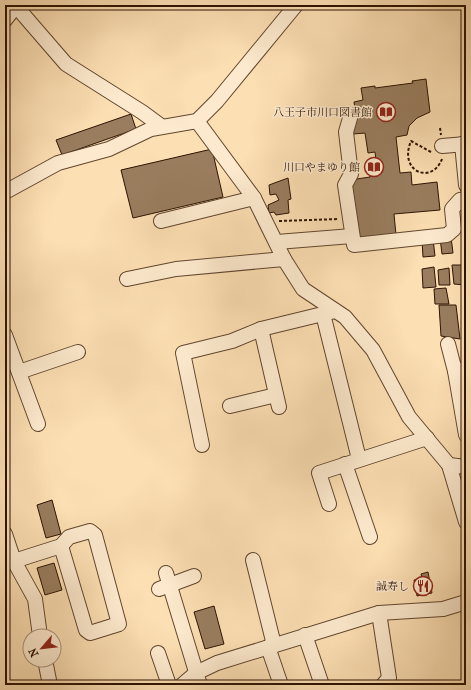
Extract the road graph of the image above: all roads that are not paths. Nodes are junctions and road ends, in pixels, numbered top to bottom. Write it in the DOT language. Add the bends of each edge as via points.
graph roads {
  1 [pos="16,5"];
  2 [pos="296,5"];
  3 [pos="5,20"];
  4 [pos="350,118"];
  5 [pos="197,121"];
  6 [pos="161,126"];
  7 [pos="464,144"];
  8 [pos="442,146"];
  9 [pos="466,185"];
  10 [pos="5,192"];
  11 [pos="254,198"];
  12 [pos="466,199"];
  13 [pos="169,222"];
  14 [pos="352,236"];
  15 [pos="277,242"];
  16 [pos="284,259"];
  17 [pos="127,279"];
  18 [pos="329,312"];
  19 [pos="261,329"];
  20 [pos="5,335"];
  21 [pos="448,344"];
  22 [pos="78,352"];
  23 [pos="460,370"];
  24 [pos="19,372"];
  25 [pos="230,406"];
  26 [pos="38,424"];
  27 [pos="466,435"];
  28 [pos="427,438"];
  29 [pos="202,445"];
  30 [pos="359,459"];
  31 [pos="345,464"];
  32 [pos="449,465"];
  33 [pos="466,467"];
  34 [pos="329,504"];
  35 [pos="466,522"];
  36 [pos="5,534"];
  37 [pos="370,537"];
  38 [pos="61,546"];
  39 [pos="253,560"];
  40 [pos="14,561"];
  41 [pos="194,576"];
  42 [pos="466,602"];
  43 [pos="379,613"];
  44 [pos="39,628"];
  45 [pos="306,636"];
  46 [pos="271,646"];
  47 [pos="158,653"];
  48 [pos="47,668"];
  49 [pos="198,679"];
  50 [pos="50,685"];
  51 [pos="168,685"];
  52 [pos="182,685"];
  53 [pos="281,685"];
  54 [pos="322,685"];
  55 [pos="383,685"];
  1 -- 3 [label="street"];
  1 -- 6 [label="street" via="66,64"];
  2 -- 5 [label="street" via="217,101"];
  4 -- 14 [label="street" via="346,132 351,174 345,185"];
  5 -- 6 [label="street"];
  5 -- 11 [label="street"];
  6 -- 10 [label="street" via="110,149 58,163"];
  7 -- 8 [label="street"];
  7 -- 9 [label="street"];
  11 -- 13 [label="street"];
  11 -- 15 [label="street"];
  12 -- 14 [label="street" via="460,200 452,209 454,229 446,235 354,245"];
  14 -- 15 [label="street"];
  15 -- 16 [label="street"];
  16 -- 17 [label="street" via="176,269"];
  16 -- 18 [label="street" via="303,289"];
  18 -- 19 [label="street"];
  18 -- 28 [label="street" via="345,317 372,350 410,418"];
  18 -- 30 [label="street"];
  19 -- 25 [label="street" via="277,401"];
  19 -- 29 [label="street" via="232,341 183,353"];
  20 -- 24 [label="street"];
  21 -- 23 [label="street"];
  22 -- 24 [label="street"];
  23 -- 27 [label="street"];
  24 -- 26 [label="street"];
  28 -- 30 [label="street"];
  28 -- 32 [label="street"];
  30 -- 31 [label="street"];
  31 -- 34 [label="street" via="318,473"];
  31 -- 37 [label="street"];
  32 -- 33 [label="street"];
  32 -- 35 [label="street"];
  36 -- 40 [label="street"];
  38 -- 38 [label="street" via="86,630 90,632 119,624 95,535 90,531 69,537"];
  38 -- 40 [label="street"];
  39 -- 46 [label="street"];
  40 -- 44 [label="street" via="35,599"];
  41 -- 49 [label="street" via="165,582"];
  42 -- 43 [label="street" via="443,609"];
  43 -- 45 [label="street"];
  43 -- 55 [label="street" via="389,678"];
  45 -- 46 [label="street"];
  45 -- 54 [label="street"];
  46 -- 49 [label="street" via="217,663"];
  46 -- 53 [label="street"];
  47 -- 51 [label="street"];
  48 -- 50 [label="street"];
  49 -- 52 [label="street"];
}
